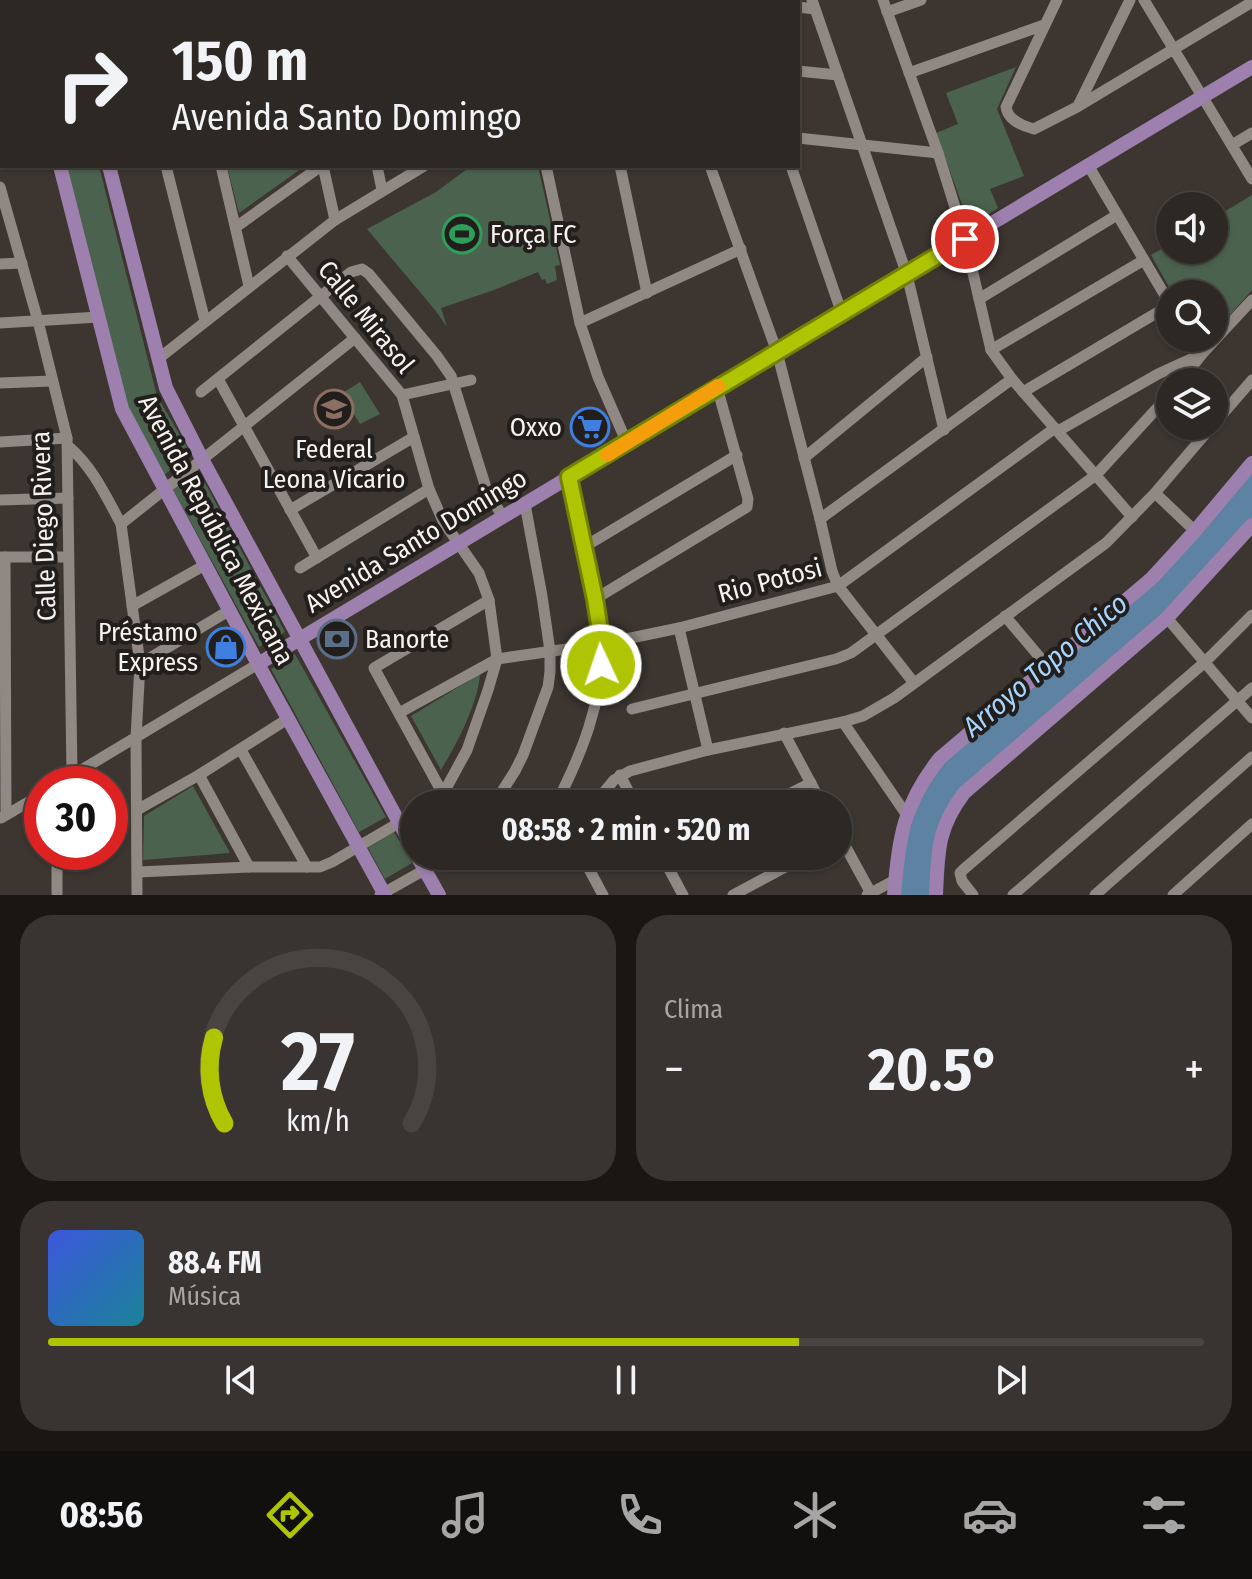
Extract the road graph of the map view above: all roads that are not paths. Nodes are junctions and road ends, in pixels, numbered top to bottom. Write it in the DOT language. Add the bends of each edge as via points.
graph roads {
  1 [pos="921,0"];
  2 [pos="1057,0"];
  3 [pos="1130,0"];
  4 [pos="1147,1"];
  5 [pos="1252,2"];
  6 [pos="813,4"];
  7 [pos="885,6"];
  8 [pos="1044,25"];
  9 [pos="1173,49"];
  10 [pos="1252,67"];
  11 [pos="800,71"];
  12 [pos="909,73"];
  13 [pos="838,75"];
  14 [pos="1203,97"];
  15 [pos="1077,107"];
  16 [pos="1252,133"];
  17 [pos="800,138"];
  18 [pos="863,143"];
  19 [pos="1232,145"];
  20 [pos="938,153"];
  21 [pos="1088,165"];
  22 [pos="61,168"];
  23 [pos="110,168"];
  24 [pos="167,168"];
  25 [pos="221,168"];
  26 [pos="319,168"];
  27 [pos="322,168"];
  28 [pos="377,168"];
  29 [pos="420,168"];
  30 [pos="546,168"];
  31 [pos="620,168"];
  32 [pos="711,168"];
  33 [pos="792,168"];
  34 [pos="1252,179"];
  35 [pos="0,187"];
  36 [pos="382,190"];
  37 [pos="2,204"];
  38 [pos="1117,215"];
  39 [pos="335,220"];
  40 [pos="236,227"];
  41 [pos="965,239"];
  42 [pos="741,249"];
  43 [pos="287,256"];
  44 [pos="1144,260"];
  45 [pos="22,263"];
  46 [pos="0,264"];
  47 [pos="907,275"];
  48 [pos="1156,280"];
  49 [pos="249,286"];
  50 [pos="647,293"];
  51 [pos="321,296"];
  52 [pos="979,299"];
  53 [pos="1251,302"];
  54 [pos="1156,312"];
  55 [pos="842,314"];
  56 [pos="99,317"];
  57 [pos="38,321"];
  58 [pos="205,321"];
  59 [pos="0,323"];
  60 [pos="580,323"];
  61 [pos="355,338"];
  62 [pos="991,350"];
  63 [pos="777,352"];
  64 [pos="1202,354"];
  65 [pos="927,357"];
  66 [pos="158,359"];
  67 [pos="1171,368"];
  68 [pos="1191,368"];
  69 [pos="1156,375"];
  70 [pos="218,379"];
  71 [pos="1012,379"];
  72 [pos="471,380"];
  73 [pos="1252,380"];
  74 [pos="52,381"];
  75 [pos="0,383"];
  76 [pos="454,384"];
  77 [pos="717,387"];
  78 [pos="201,392"];
  79 [pos="1023,392"];
  80 [pos="402,395"];
  81 [pos="1228,408"];
  82 [pos="1156,409"];
  83 [pos="244,425"];
  84 [pos="1056,429"];
  85 [pos="944,430"];
  86 [pos="414,437"];
  87 [pos="1200,440"];
  88 [pos="0,442"];
  89 [pos="67,442"];
  90 [pos="627,443"];
  91 [pos="737,455"];
  92 [pos="804,458"];
  93 [pos="202,459"];
  94 [pos="1252,463"];
  95 [pos="1096,475"];
  96 [pos="569,477"];
  97 [pos="164,489"];
  98 [pos="429,489"];
  99 [pos="1155,493"];
  100 [pos="68,498"];
  101 [pos="0,500"];
  102 [pos="525,504"];
  103 [pos="290,510"];
  104 [pos="503,517"];
  105 [pos="1132,517"];
  106 [pos="820,519"];
  107 [pos="121,524"];
  108 [pos="1252,525"];
  109 [pos="1195,531"];
  110 [pos="459,544"];
  111 [pos="584,547"];
  112 [pos="3,557"];
  113 [pos="68,557"];
  114 [pos="317,558"];
  115 [pos="205,565"];
  116 [pos="300,568"];
  117 [pos="838,586"];
  118 [pos="595,599"];
  119 [pos="489,600"];
  120 [pos="132,606"];
  121 [pos="230,610"];
  122 [pos="1252,615"];
  123 [pos="1005,616"];
  124 [pos="1167,618"];
  125 [pos="679,628"];
  126 [pos="877,635"];
  127 [pos="300,639"];
  128 [pos="602,644"];
  129 [pos="550,651"];
  130 [pos="497,659"];
  131 [pos="1204,663"];
  132 [pos="140,664"];
  133 [pos="258,664"];
  134 [pos="1048,667"];
  135 [pos="914,683"];
  136 [pos="1252,688"];
  137 [pos="696,693"];
  138 [pos="1237,701"];
  139 [pos="632,709"];
  140 [pos="399,713"];
  141 [pos="289,718"];
  142 [pos="1252,718"];
  143 [pos="843,722"];
  144 [pos="784,733"];
  145 [pos="136,738"];
  146 [pos="241,750"];
  147 [pos="708,750"];
  148 [pos="1252,757"];
  149 [pos="72,766"];
  150 [pos="88,766"];
  151 [pos="199,775"];
  152 [pos="620,775"];
  153 [pos="811,783"];
  154 [pos="441,790"];
  155 [pos="445,790"];
  156 [pos="503,790"];
  157 [pos="563,790"];
  158 [pos="606,790"];
  159 [pos="628,790"];
  160 [pos="797,790"];
  161 [pos="815,790"];
  162 [pos="24,805"];
  163 [pos="137,810"];
  164 [pos="906,814"];
  165 [pos="3,817"];
  166 [pos="399,822"];
  167 [pos="1252,824"];
  168 [pos="358,847"];
  169 [pos="852,861"];
  170 [pos="249,867"];
  171 [pos="307,867"];
  172 [pos="57,870"];
  173 [pos="412,870"];
  174 [pos="425,870"];
  175 [pos="590,870"];
  176 [pos="670,870"];
  177 [pos="780,870"];
  178 [pos="138,872"];
  179 [pos="894,887"];
  180 [pos="383,894"];
  181 [pos="870,894"];
  182 [pos="57,895"];
  183 [pos="137,895"];
  184 [pos="439,895"];
  185 [pos="603,895"];
  186 [pos="683,895"];
  187 [pos="733,895"];
  188 [pos="936,895"];
  189 [pos="973,895"];
  190 [pos="1013,895"];
  191 [pos="1095,895"];
  192 [pos="1173,895"];
  1 -- 7 [label="street"];
  2 -- 8 [label="street"];
  3 -- 15 [label="street"];
  4 -- 9 [label="street"];
  5 -- 9 [label="street"];
  6 -- 13 [label="street"];
  7 -- 12 [label="street"];
  8 -- 12 [label="street"];
  8 -- 15 [label="street" via="1006,111 1034,129"];
  9 -- 14 [label="street"];
  9 -- 15 [label="street"];
  10 -- 14 [label="main road, Avenida Santo Domingo"];
  11 -- 13 [label="street"];
  12 -- 20 [label="street"];
  13 -- 18 [label="street"];
  14 -- 19 [label="street"];
  14 -- 21 [label="main road, Avenida Santo Domingo"];
  16 -- 19 [label="street"];
  17 -- 18 [label="street"];
  18 -- 20 [label="street"];
  18 -- 47 [label="street"];
  19 -- 34 [label="street"];
  20 -- 41 [label="street"];
  21 -- 38 [label="street"];
  21 -- 41 [label="main road, Avenida Santo Domingo"];
  22 -- 56 [label="main road, Avenida República Mexicana"];
  23 -- 66 [label="main road, Avenida República Mexicana"];
  24 -- 58 [label="street"];
  25 -- 40 [label="street"];
  26 -- 40 [label="street"];
  27 -- 39 [label="street"];
  28 -- 36 [label="street"];
  29 -- 36 [label="street"];
  30 -- 60 [label="street"];
  31 -- 50 [label="street"];
  32 -- 42 [label="street"];
  33 -- 55 [label="street"];
  35 -- 37 [label="street, Calle Diego Rivera"];
  36 -- 39 [label="street"];
  37 -- 45 [label="street, Calle Diego Rivera"];
  38 -- 44 [label="street"];
  38 -- 52 [label="street"];
  39 -- 43 [label="street"];
  40 -- 49 [label="street"];
  41 -- 47 [label="main road, Avenida Santo Domingo"];
  41 -- 52 [label="street"];
  42 -- 50 [label="street"];
  42 -- 63 [label="street"];
  43 -- 49 [label="street"];
  43 -- 51 [label="street, Calle Mirasol"];
  44 -- 48 [label="street"];
  44 -- 62 [label="street"];
  45 -- 46 [label="street"];
  45 -- 57 [label="street, Calle Diego Rivera"];
  47 -- 55 [label="main road, Avenida Santo Domingo"];
  47 -- 65 [label="street"];
  49 -- 58 [label="street"];
  50 -- 60 [label="street"];
  51 -- 61 [label="street, Calle Mirasol"];
  51 -- 70 [label="street"];
  51 -- 76 [label="street" via="351,272 366,271"];
  52 -- 62 [label="street"];
  53 -- 64 [label="street"];
  54 -- 79 [label="street"];
  55 -- 63 [label="main road, Avenida Santo Domingo"];
  56 -- 57 [label="street"];
  56 -- 97 [label="main road, Avenida República Mexicana" via="122,409"];
  57 -- 59 [label="street"];
  57 -- 74 [label="street, Calle Diego Rivera"];
  58 -- 66 [label="street"];
  60 -- 90 [label="street"];
  61 -- 80 [label="street, Calle Mirasol"];
  61 -- 83 [label="street"];
  62 -- 71 [label="street"];
  63 -- 77 [label="main road, Avenida Santo Domingo"];
  63 -- 92 [label="street"];
  64 -- 67 [label="street, Rio Potosi"];
  64 -- 68 [label="street"];
  65 -- 85 [label="street"];
  65 -- 92 [label="street"];
  66 -- 93 [label="main road, Avenida República Mexicana" via="166,388"];
  69 -- 84 [label="street, Rio Potosi"];
  70 -- 78 [label="street"];
  70 -- 83 [label="street"];
  71 -- 79 [label="street"];
  71 -- 85 [label="street"];
  72 -- 76 [label="street"];
  73 -- 81 [label="street"];
  74 -- 75 [label="street"];
  74 -- 89 [label="street, Calle Diego Rivera"];
  76 -- 80 [label="street"];
  76 -- 104 [label="street" via="487,491"];
  77 -- 90 [label="main road, Avenida Santo Domingo"];
  77 -- 91 [label="street"];
  79 -- 84 [label="street"];
  80 -- 86 [label="street, Calle Mirasol"];
  82 -- 95 [label="street"];
  83 -- 93 [label="street"];
  83 -- 103 [label="street"];
  84 -- 95 [label="street"];
  84 -- 117 [label="street, Rio Potosi"];
  85 -- 106 [label="street"];
  86 -- 98 [label="street, Calle Mirasol"];
  86 -- 103 [label="street"];
  87 -- 99 [label="street"];
  88 -- 89 [label="street"];
  89 -- 100 [label="street, Calle Diego Rivera"];
  89 -- 107 [label="street"];
  90 -- 96 [label="main road, Avenida Santo Domingo"];
  91 -- 111 [label="street"];
  91 -- 118 [label="street" via="747,507"];
  92 -- 106 [label="street"];
  93 -- 97 [label="street"];
  93 -- 127 [label="main road, Avenida República Mexicana"];
  94 -- 109 [label="main road"];
  95 -- 105 [label="street"];
  95 -- 126 [label="street"];
  96 -- 102 [label="main road, Avenida Santo Domingo"];
  96 -- 111 [label="street"];
  97 -- 107 [label="street"];
  97 -- 115 [label="main road, Avenida República Mexicana"];
  98 -- 110 [label="street, Calle Mirasol"];
  98 -- 114 [label="street"];
  99 -- 105 [label="street"];
  99 -- 109 [label="street"];
  100 -- 101 [label="street"];
  100 -- 113 [label="street, Calle Diego Rivera"];
  102 -- 104 [label="main road, Avenida Santo Domingo"];
  102 -- 129 [label="street"];
  103 -- 114 [label="street"];
  104 -- 110 [label="main road, Avenida Santo Domingo"];
  105 -- 123 [label="street" via="1106,543"];
  106 -- 117 [label="street"];
  107 -- 120 [label="street"];
  108 -- 124 [label="main road"];
  109 -- 134 [label="main road" via="1152,578"];
  110 -- 119 [label="street, Calle Mirasol"];
  110 -- 127 [label="main road, Avenida Santo Domingo"];
  111 -- 118 [label="street"];
  112 -- 113 [label="street"];
  112 -- 165 [label="street"];
  113 -- 149 [label="street, Calle Diego Rivera"];
  114 -- 116 [label="street"];
  115 -- 120 [label="street"];
  115 -- 121 [label="main road, Avenida República Mexicana"];
  117 -- 125 [label="street, Rio Potosi"];
  117 -- 126 [label="street"];
  118 -- 128 [label="street"];
  119 -- 130 [label="street, Calle Mirasol"];
  119 -- 140 [label="street" via="374,668"];
  120 -- 132 [label="street"];
  121 -- 132 [label="street"];
  121 -- 133 [label="main road, Avenida República Mexicana"];
  122 -- 131 [label="street"];
  123 -- 134 [label="street"];
  123 -- 135 [label="street"];
  124 -- 131 [label="street"];
  124 -- 188 [label="main road" via="964,793 942,830"];
  125 -- 128 [label="street, Rio Potosi"];
  125 -- 137 [label="street"];
  126 -- 135 [label="street"];
  126 -- 137 [label="street" via="836,659"];
  127 -- 133 [label="main road, Avenida Santo Domingo"];
  127 -- 166 [label="main road, Avenida República Mexicana"];
  128 -- 129 [label="street, Rio Potosi"];
  128 -- 157 [label="street" via="595,707"];
  129 -- 130 [label="street, Rio Potosi"];
  129 -- 156 [label="street" via="548,687"];
  130 -- 140 [label="street"];
  130 -- 155 [label="street, Calle Mirasol" via="473,736"];
  131 -- 138 [label="street"];
  131 -- 189 [label="street" via="964,869 960,876"];
  132 -- 145 [label="street"];
  133 -- 141 [label="main road, Avenida República Mexicana"];
  133 -- 145 [label="street, Avenida Santo Domingo"];
  134 -- 164 [label="main road" via="940,758"];
  135 -- 143 [label="street" via="878,708"];
  136 -- 138 [label="street"];
  137 -- 139 [label="street"];
  137 -- 147 [label="street"];
  138 -- 142 [label="street"];
  138 -- 190 [label="street"];
  140 -- 154 [label="street"];
  141 -- 146 [label="street"];
  141 -- 168 [label="main road, Avenida República Mexicana"];
  143 -- 144 [label="street"];
  143 -- 164 [label="street"];
  144 -- 147 [label="street"];
  144 -- 153 [label="street"];
  145 -- 150 [label="street, Avenida Santo Domingo"];
  145 -- 163 [label="street"];
  146 -- 151 [label="street"];
  146 -- 171 [label="street"];
  147 -- 152 [label="street"];
  148 -- 191 [label="street"];
  151 -- 163 [label="street"];
  151 -- 170 [label="street"];
  152 -- 158 [label="street"];
  152 -- 159 [label="street"];
  153 -- 160 [label="street"];
  153 -- 161 [label="street"];
  162 -- 165 [label="street"];
  163 -- 178 [label="street"];
  164 -- 179 [label="main road"];
  166 -- 168 [label="street"];
  167 -- 192 [label="street"];
  168 -- 171 [label="street" via="326,865"];
  168 -- 180 [label="main road, Avenida República Mexicana"];
  169 -- 181 [label="street"];
  170 -- 171 [label="street"];
  170 -- 178 [label="street"];
  172 -- 182 [label="street"];
  173 -- 180 [label="street"];
  174 -- 184 [label="main road"];
  175 -- 185 [label="street"];
  176 -- 186 [label="street"];
  177 -- 187 [label="street"];
  178 -- 183 [label="street"];
  179 -- 181 [label="street"];
}
